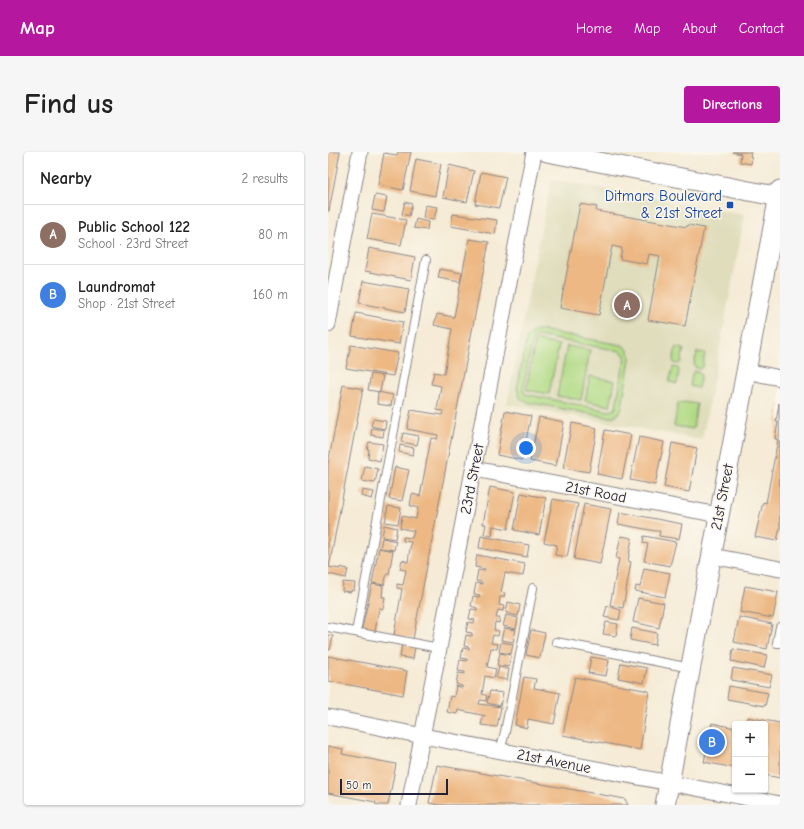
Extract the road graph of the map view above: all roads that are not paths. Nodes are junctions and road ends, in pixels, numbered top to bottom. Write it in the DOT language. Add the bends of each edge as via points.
graph roads {
  1 [pos="360,152"];
  2 [pos="534,152"];
  3 [pos="547,152"];
  4 [pos="780,195"];
  5 [pos="426,260"];
  6 [pos="328,324"];
  7 [pos="746,371"];
  8 [pos="780,378"];
  9 [pos="474,469"];
  10 [pos="719,515"];
  11 [pos="712,556"];
  12 [pos="780,569"];
  13 [pos="533,588"];
  14 [pos="328,627"];
  15 [pos="780,627"];
  16 [pos="356,632"];
  17 [pos="556,642"];
  18 [pos="780,643"];
  19 [pos="439,648"];
  20 [pos="691,668"];
  21 [pos="328,717"];
  22 [pos="423,736"];
  23 [pos="500,751"];
  24 [pos="669,783"];
  25 [pos="780,804"];
  26 [pos="409,805"];
  27 [pos="665,805"];
  1 -- 6 [label="street"];
  2 -- 9 [label="street, 23rd Street"];
  3 -- 4 [label="street"];
  4 -- 7 [label="street, 21st Street"];
  5 -- 16 [label="lane"];
  7 -- 8 [label="street"];
  7 -- 10 [label="street, 21st Street"];
  9 -- 10 [label="street, 21st Road"];
  9 -- 19 [label="street, 23rd Street"];
  10 -- 11 [label="street, 21st Street"];
  11 -- 12 [label="street"];
  11 -- 20 [label="street, 21st Street"];
  13 -- 23 [label="lane"];
  14 -- 16 [label="lane"];
  15 -- 18 [label="lane" via="777,643"];
  16 -- 19 [label="lane"];
  17 -- 20 [label="lane"];
  19 -- 22 [label="street, 23rd Street"];
  20 -- 24 [label="street, 21st Street"];
  21 -- 22 [label="street, 21st Avenue"];
  22 -- 23 [label="street, 21st Avenue"];
  22 -- 26 [label="street, 23rd Street"];
  23 -- 24 [label="street, 21st Avenue"];
  24 -- 25 [label="street, 21st Avenue"];
  24 -- 27 [label="street, 21st Street"];
}
